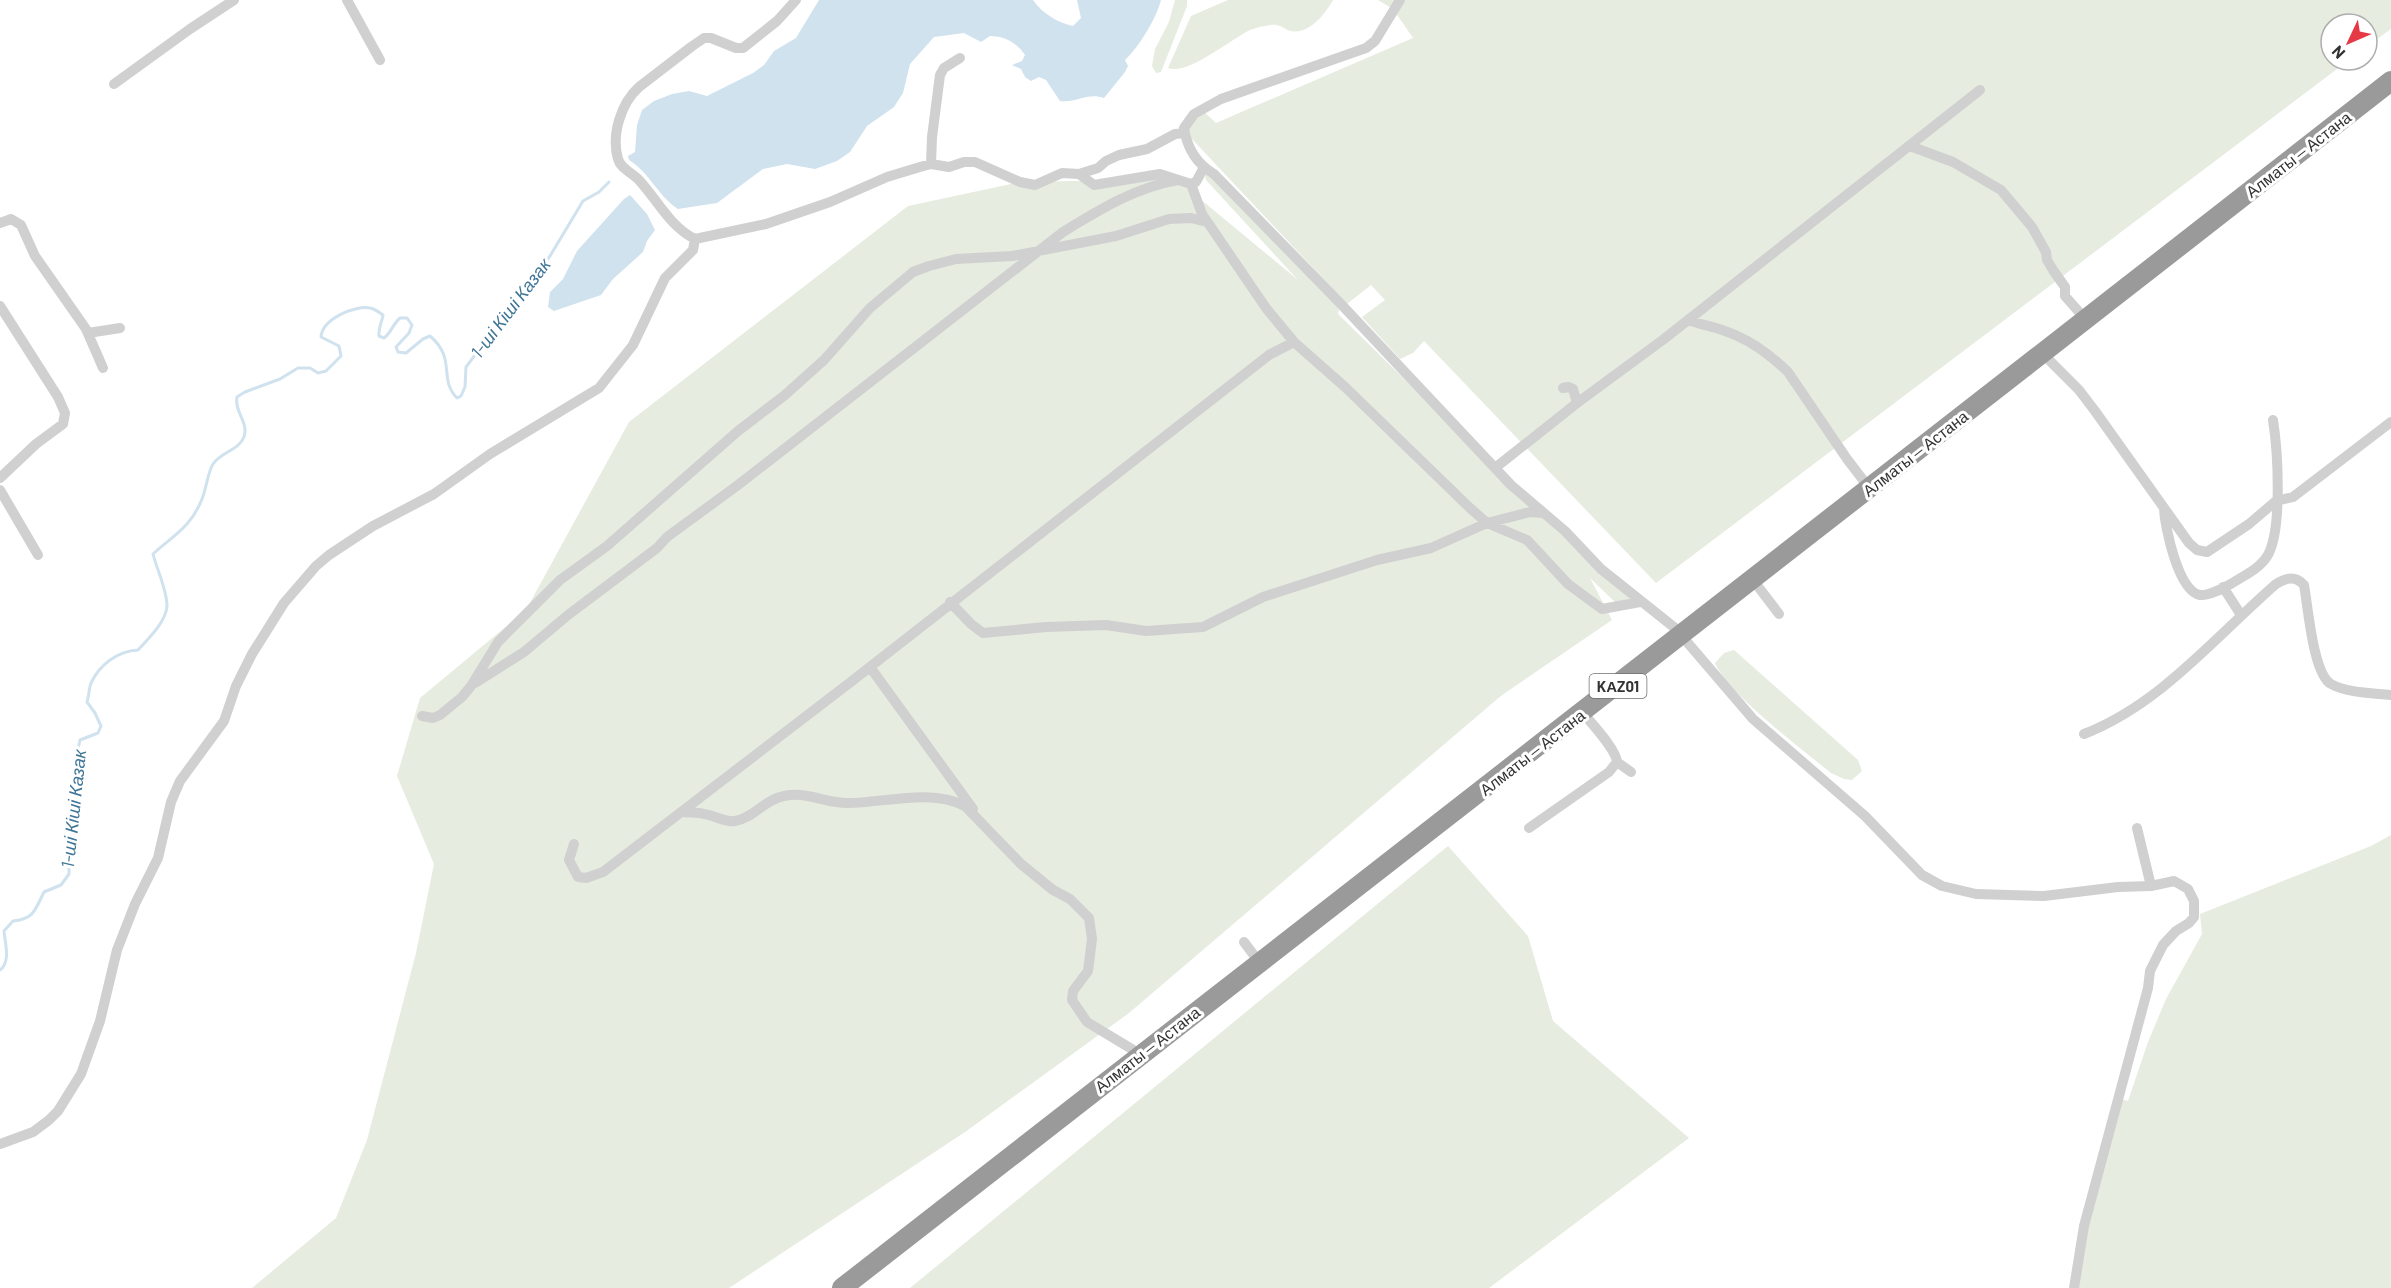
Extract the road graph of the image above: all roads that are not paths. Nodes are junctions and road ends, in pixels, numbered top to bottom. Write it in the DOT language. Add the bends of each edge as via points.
graph roads {
  1 [pos="234,0"];
  2 [pos="347,0"];
  3 [pos="796,0"];
  4 [pos="1400,0"];
  5 [pos="960,58"];
  6 [pos="380,60"];
  7 [pos="114,84"];
  8 [pos="2390,85"];
  9 [pos="1980,90"];
  10 [pos="1185,133"];
  11 [pos="1910,146"];
  12 [pos="932,164"];
  13 [pos="1203,169"];
  14 [pos="1079,174"];
  15 [pos="1178,180"];
  16 [pos="1191,184"];
  17 [pos="1208,222"];
  18 [pos="0,223"];
  19 [pos="695,239"];
  20 [pos="1038,252"];
  21 [pos="0,306"];
  22 [pos="1689,320"];
  23 [pos="2086,320"];
  24 [pos="120,328"];
  25 [pos="88,333"];
  26 [pos="1294,342"];
  27 [pos="2043,354"];
  28 [pos="103,368"];
  29 [pos="1563,388"];
  30 [pos="1577,403"];
  31 [pos="2272,420"];
  32 [pos="2391,422"];
  33 [pos="1495,468"];
  34 [pos="0,478"];
  35 [pos="1870,489"];
  36 [pos="0,490"];
  37 [pos="2277,501"];
  38 [pos="2164,509"];
  39 [pos="1542,513"];
  40 [pos="1487,523"];
  41 [pos="38,555"];
  42 [pos="1753,580"];
  43 [pos="2223,587"];
  44 [pos="950,602"];
  45 [pos="1640,602"];
  46 [pos="1779,614"];
  47 [pos="2241,615"];
  48 [pos="1682,636"];
  49 [pos="870,667"];
  50 [pos="471,686"];
  51 [pos="2391,695"];
  52 [pos="1583,713"];
  53 [pos="422,716"];
  54 [pos="2084,734"];
  55 [pos="1617,762"];
  56 [pos="1631,772"];
  57 [pos="681,812"];
  58 [pos="976,814"];
  59 [pos="1529,828"];
  60 [pos="2137,828"];
  61 [pos="574,844"];
  62 [pos="2151,886"];
  63 [pos="1244,942"];
  64 [pos="1259,962"];
  65 [pos="1140,1054"];
  66 [pos="0,1144"];
  67 [pos="842,1288"];
  68 [pos="2074,1288"];
  1 -- 7 [label="street"];
  2 -- 6 [label="street"];
  3 -- 19 [label="street" via="743,48 711,38 699,42 639,87 623,107 616,144 620,163 674,224"];
  4 -- 10 [label="street" via="1375,41 1366,48 1221,99 1189,118"];
  5 -- 12 [label="street" via="940,75"];
  8 -- 23 [label="highway, Алматы — Астана / KАZ01"];
  9 -- 11 [label="street"];
  10 -- 13 [label="street"];
  10 -- 14 [label="street" via="1106,160 1098,168"];
  11 -- 22 [label="street"];
  11 -- 23 [label="street" via="1953,162 2001,190 2032,227 2065,287 2065,296"];
  12 -- 14 [label="street" via="949,167 975,162 1026,184 1062,173"];
  12 -- 19 [label="street" via="886,177 766,224"];
  13 -- 16 [label="street"];
  13 -- 33 [label="street" via="1214,174"];
  14 -- 15 [label="street" via="1094,185 1160,174"];
  15 -- 16 [label="street"];
  15 -- 20 [label="street" via="1162,182 1110,204"];
  16 -- 17 [label="street"];
  17 -- 20 [label="street" via="1169,219 1116,236"];
  17 -- 26 [label="street"];
  18 -- 25 [label="street" via="11,219 21,225 35,256"];
  19 -- 66 [label="street" via="693,250 665,278 633,345 598,388 490,454 434,494 329,555 284,603 241,676 224,721 180,781 158,858 117,950 100,1021 81,1074 49,1120 33,1132"];
  20 -- 50 [label="street" via="524,652"];
  20 -- 50 [label="street" via="943,262 914,272 892,288 785,395 607,546 560,580 498,642"];
  21 -- 34 [label="street" via="58,397 66,419"];
  22 -- 30 [label="street"];
  22 -- 35 [label="street" via="1752,343 1772,356 1788,372"];
  23 -- 27 [label="highway, Алматы — Астана / KАZ01"];
  24 -- 25 [label="street"];
  25 -- 28 [label="street"];
  26 -- 40 [label="street"];
  26 -- 44 [label="street" via="1269,355"];
  27 -- 35 [label="highway, Алматы — Астана / KАZ01"];
  27 -- 38 [label="street" via="2079,390"];
  29 -- 30 [label="street" via="1573,389"];
  30 -- 33 [label="street"];
  31 -- 37 [label="street"];
  32 -- 37 [label="street" via="2293,497"];
  33 -- 39 [label="street"];
  35 -- 42 [label="highway, Алматы — Астана / KАZ01"];
  36 -- 41 [label="street"];
  37 -- 38 [label="street" via="2207,552 2192,546"];
  37 -- 43 [label="street" via="2278,517 2269,553 2254,570"];
  38 -- 43 [label="street" via="2167,534 2187,586 2200,595"];
  39 -- 40 [label="street" via="1530,512"];
  39 -- 45 [label="street"];
  40 -- 44 [label="street" via="1431,548 1377,560 1263,597 1203,627 1146,632 1106,625 983,633"];
  40 -- 45 [label="street" via="1527,540 1568,584 1602,609"];
  42 -- 46 [label="street"];
  42 -- 48 [label="highway, Алматы — Астана / KАZ01"];
  43 -- 47 [label="street"];
  44 -- 49 [label="street"];
  45 -- 48 [label="street"];
  47 -- 51 [label="street" via="2283,579 2295,578 2304,585 2322,676 2340,687"];
  47 -- 54 [label="street" via="2168,683 2101,728"];
  48 -- 52 [label="highway, Алматы — Астана / KАZ01"];
  48 -- 62 [label="street" via="1753,719 1865,816 1913,868 1933,882 1976,894 2031,897"];
  49 -- 57 [label="street"];
  49 -- 58 [label="street"];
  50 -- 53 [label="street" via="440,716"];
  52 -- 55 [label="street" via="1611,748"];
  52 -- 64 [label="highway, Алматы — Астана / KАZ01"];
  55 -- 56 [label="street"];
  55 -- 59 [label="street" via="1609,772"];
  57 -- 58 [label="street" via="733,822 750,817 780,796 792,794 846,803 938,797 955,800"];
  57 -- 61 [label="street" via="591,877 578,877 572,869 569,860"];
  58 -- 65 [label="street" via="1021,864 1086,913 1092,939 1090,960 1088,971 1071,995 1073,1005 1093,1027"];
  60 -- 62 [label="street"];
  62 -- 68 [label="street" via="2174,881 2188,889 2194,901 2194,917 2163,945 2150,971 2084,1226"];
  63 -- 64 [label="street"];
  64 -- 65 [label="highway, Алматы — Астана / KАZ01"];
  65 -- 67 [label="highway, Алматы — Астана / KАZ01"];
}
